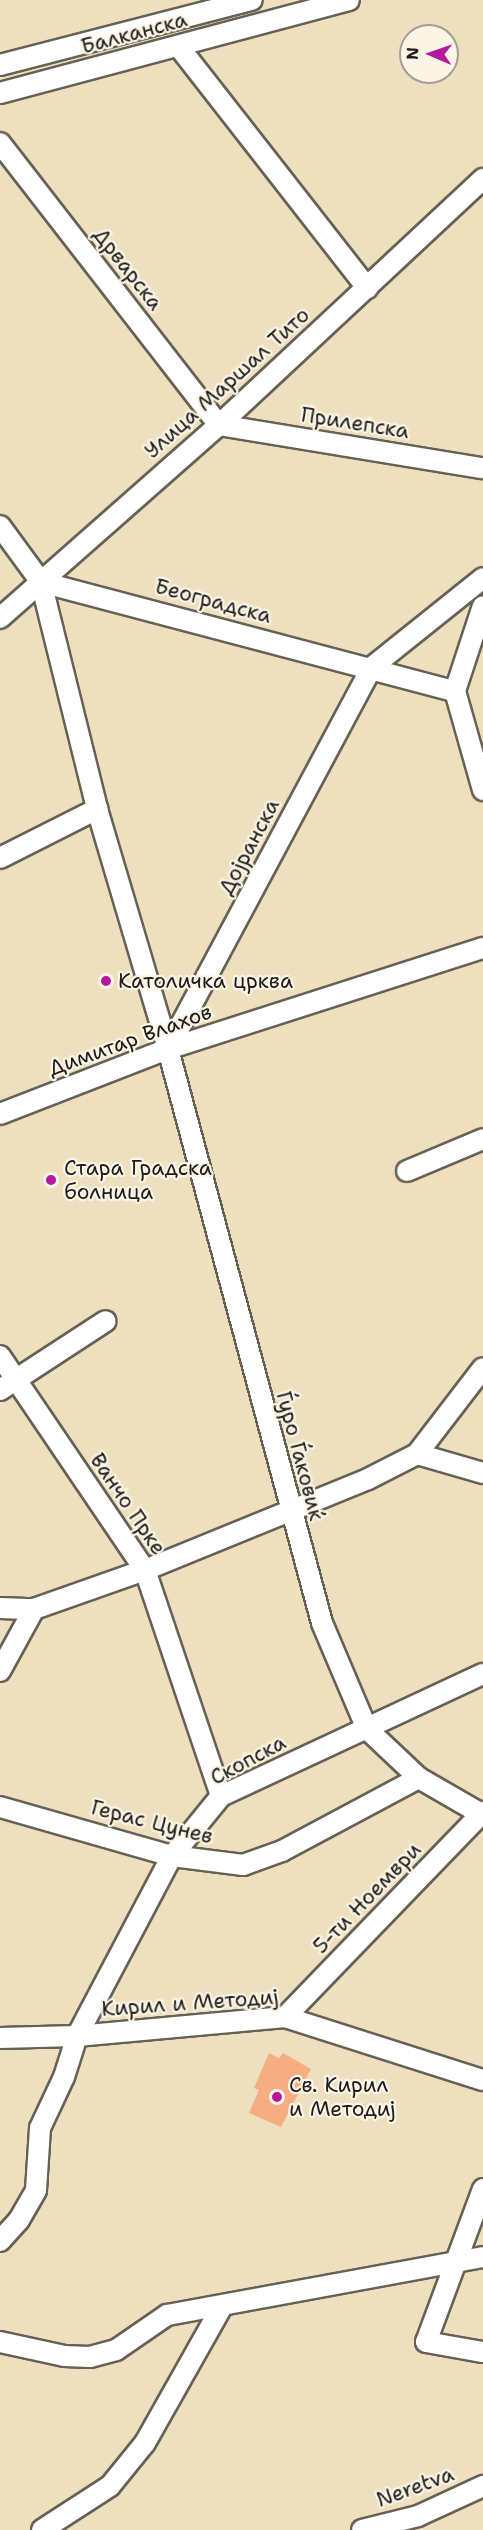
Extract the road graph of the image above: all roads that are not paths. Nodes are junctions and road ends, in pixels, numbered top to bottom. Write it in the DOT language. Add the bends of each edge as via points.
graph roads {
  1 [pos="252,0"];
  2 [pos="349,0"];
  3 [pos="179,47"];
  4 [pos="0,65"];
  5 [pos="0,93"];
  6 [pos="0,143"];
  7 [pos="483,179"];
  8 [pos="367,288"];
  9 [pos="219,425"];
  10 [pos="483,468"];
  11 [pos="0,526"];
  12 [pos="483,578"];
  13 [pos="41,582"];
  14 [pos="483,606"];
  15 [pos="0,618"];
  16 [pos="477,646"];
  17 [pos="372,668"];
  18 [pos="455,691"];
  19 [pos="483,790"];
  20 [pos="98,809"];
  21 [pos="0,858"];
  22 [pos="483,948"];
  23 [pos="168,1048"];
  24 [pos="0,1114"];
  25 [pos="483,1139"];
  26 [pos="407,1171"];
  27 [pos="105,1321"];
  28 [pos="0,1356"];
  29 [pos="483,1368"];
  30 [pos="7,1385"];
  31 [pos="417,1454"];
  32 [pos="483,1473"];
  33 [pos="289,1508"];
  34 [pos="145,1570"];
  35 [pos="0,1608"];
  36 [pos="34,1609"];
  37 [pos="0,1671"];
  38 [pos="483,1674"];
  39 [pos="367,1729"];
  40 [pos="419,1778"];
  41 [pos="221,1796"];
  42 [pos="0,1807"];
  43 [pos="482,1814"];
  44 [pos="172,1856"];
  45 [pos="285,2018"];
  46 [pos="78,2036"];
  47 [pos="0,2038"];
  48 [pos="483,2080"];
  49 [pos="483,2189"];
  50 [pos="0,2241"];
  51 [pos="483,2257"];
  52 [pos="457,2260"];
  53 [pos="220,2308"];
  54 [pos="0,2342"];
  55 [pos="483,2352"];
  56 [pos="483,2486"];
  57 [pos="42,2530"];
  58 [pos="362,2530"];
  1 -- 4 [label="street, Балканска"];
  2 -- 3 [label="street, Балканска"];
  3 -- 5 [label="street, Балканска"];
  3 -- 8 [label="street"];
  6 -- 9 [label="street, Дрварска"];
  7 -- 8 [label="street, Улица Маршал Тито"];
  8 -- 9 [label="street, Улица Маршал Тито"];
  9 -- 10 [label="street, Прилепска"];
  9 -- 13 [label="street, Улица Маршал Тито"];
  11 -- 13 [label="street"];
  12 -- 17 [label="street"];
  13 -- 15 [label="street, Улица Маршал Тито"];
  13 -- 17 [label="street, Београдска"];
  13 -- 20 [label="street, Ѓуро Ѓаковиќ"];
  14 -- 16 [label="street"];
  16 -- 18 [label="street"];
  17 -- 18 [label="street, Београдска"];
  17 -- 23 [label="street, Дојранска"];
  18 -- 19 [label="street"];
  20 -- 21 [label="street"];
  20 -- 23 [label="street, Ѓуро Ѓаковиќ"];
  22 -- 23 [label="street, Димитар Влахов"];
  23 -- 24 [label="street, Димитар Влахов"];
  23 -- 33 [label="street, Ѓуро Ѓаковиќ"];
  25 -- 26 [label="street"];
  27 -- 30 [label="street"];
  28 -- 30 [label="street, Ванчо Прке"];
  29 -- 31 [label="street"];
  30 -- 34 [label="street, Ванчо Прке"];
  31 -- 32 [label="street"];
  31 -- 33 [label="street" via="368,1479"];
  33 -- 34 [label="street"];
  33 -- 39 [label="street, Ѓуро Ѓаковиќ" via="322,1623"];
  34 -- 36 [label="street"];
  34 -- 41 [label="street, Ванчо Прке"];
  35 -- 36 [label="street"];
  36 -- 37 [label="street"];
  38 -- 39 [label="street, Скопска"];
  39 -- 40 [label="street, Ѓуро Ѓаковиќ"];
  39 -- 41 [label="street, Скопска"];
  40 -- 43 [label="street, Ѓуро Ѓаковиќ"];
  40 -- 44 [label="street, Герас Цунев" via="282,1851 243,1865"];
  41 -- 44 [label="street, Скопска"];
  42 -- 44 [label="street, Герас Цунев"];
  43 -- 45 [label="street, 5-ти Ноември"];
  44 -- 46 [label="street, Скопска"];
  45 -- 46 [label="street, Кирил и Методиј"];
  45 -- 48 [label="street, Кирил и Методиј"];
  46 -- 47 [label="street, Кирил и Методиј"];
  46 -- 50 [label="street, Скопска" via="40,2128 36,2190 19,2220"];
  49 -- 52 [label="street"];
  51 -- 52 [label="street"];
  52 -- 53 [label="street"];
  52 -- 55 [label="street" via="426,2342"];
  53 -- 54 [label="street" via="167,2315 116,2350 90,2357 64,2356"];
  53 -- 57 [label="street" via="145,2443 110,2486"];
  56 -- 58 [label="street, Neretva" via="418,2516"];
}
